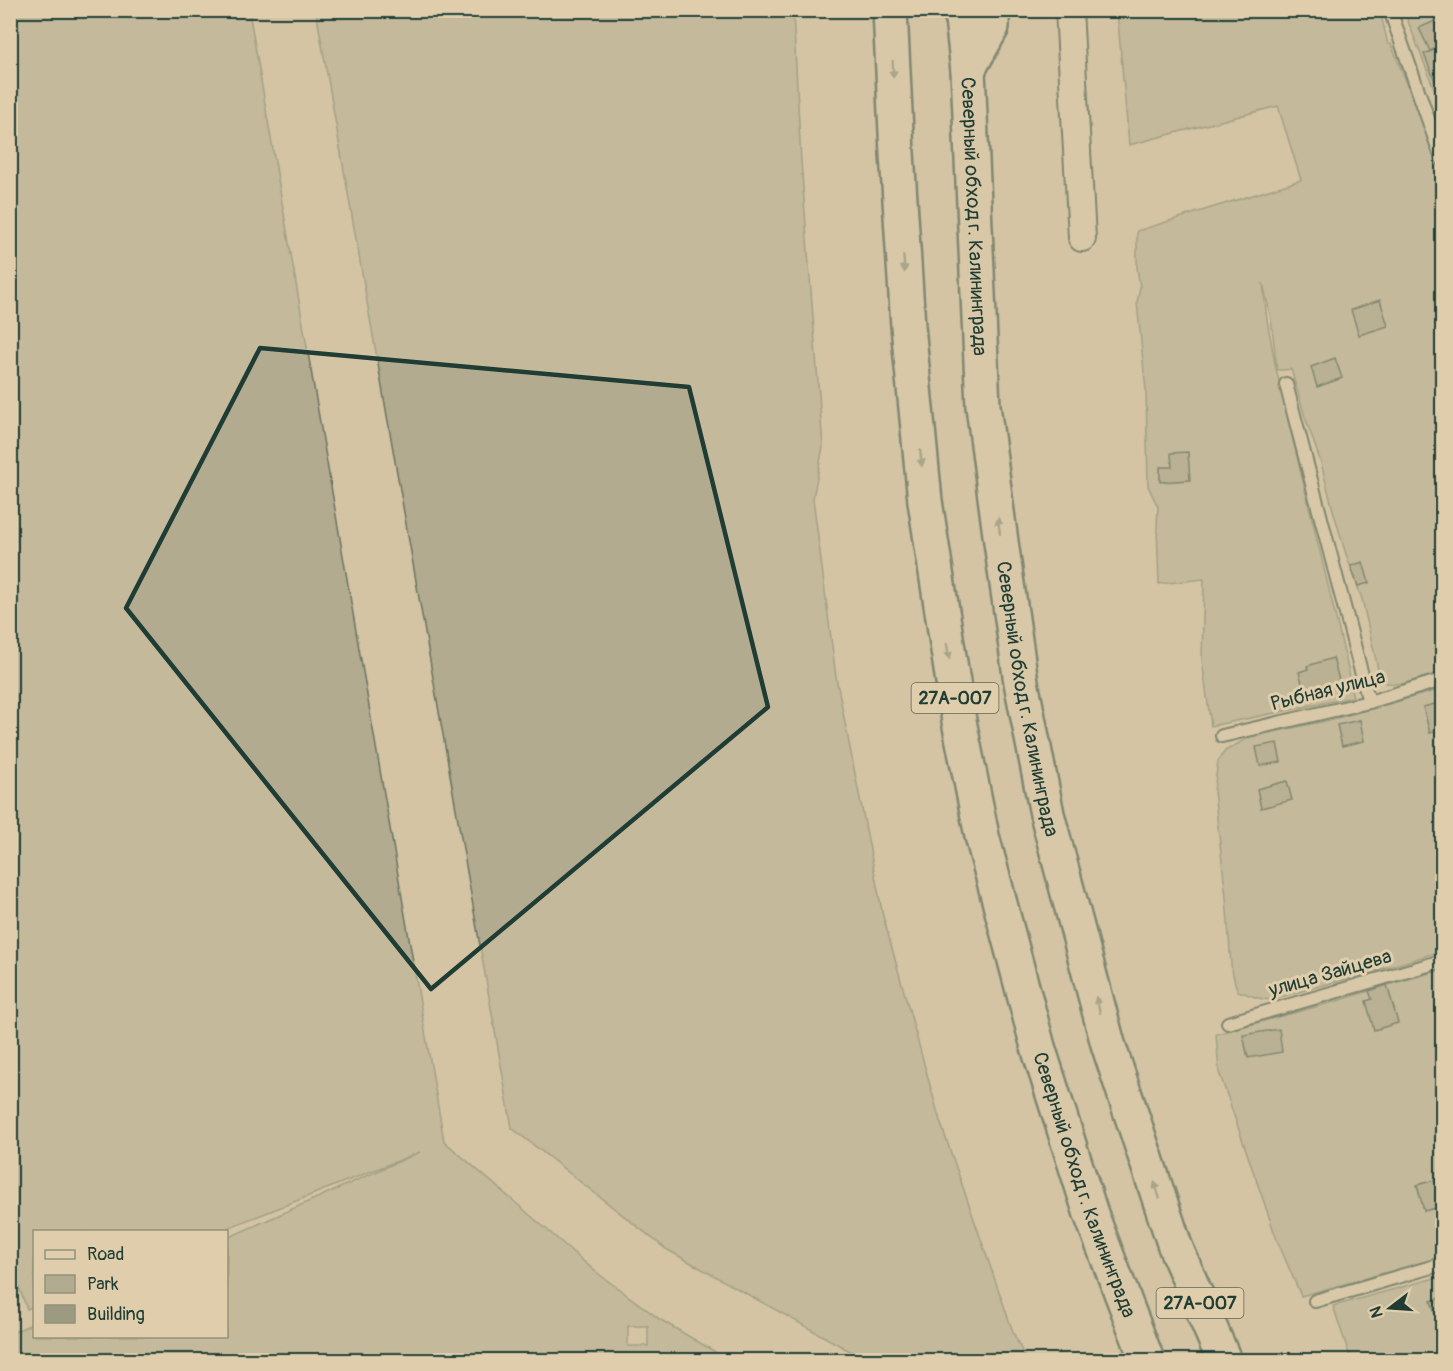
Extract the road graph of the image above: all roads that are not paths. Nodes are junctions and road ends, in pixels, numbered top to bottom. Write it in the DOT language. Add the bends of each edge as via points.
graph roads {
  1 [pos="890,10"];
  2 [pos="961,10"];
  3 [pos="992,10"];
  4 [pos="1069,10"];
  5 [pos="1390,10"];
  6 [pos="968,70"];
  7 [pos="1443,159"];
  8 [pos="1082,238"];
  9 [pos="1286,384"];
  10 [pos="1443,680"];
  11 [pos="1369,702"];
  12 [pos="1222,736"];
  13 [pos="1443,961"];
  14 [pos="1228,1023"];
  15 [pos="1443,1264"];
  16 [pos="1315,1301"];
  17 [pos="1147,1360"];
  18 [pos="1224,1360"];
  1 -- 17 [label="highway, Северный обход г. Калининграда / 27А-007, one-way" via="910,349 925,501 959,721 982,836 1038,1047 1091,1214"];
  2 -- 6 [label="highway, Северный обход г. Калининграда / 27А-007"];
  3 -- 6 [label="highway" via="992,27"];
  4 -- 8 [label="street"];
  5 -- 7 [label="lane"];
  18 -- 6 [label="highway, Северный обход г. Калининграда / 27А-007, one-way" via="1175,1246 1108,1044 1047,814 1019,670 983,406"];
  9 -- 11 [label="lane"];
  10 -- 11 [label="lane, Рыбная улица"];
  11 -- 12 [label="lane, Рыбная улица"];
  13 -- 14 [label="lane, улица Зайцева"];
  15 -- 16 [label="lane"];
}
